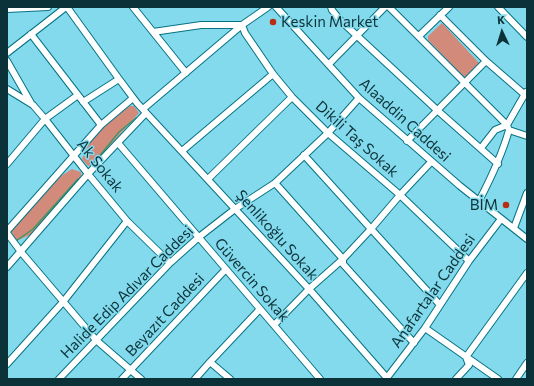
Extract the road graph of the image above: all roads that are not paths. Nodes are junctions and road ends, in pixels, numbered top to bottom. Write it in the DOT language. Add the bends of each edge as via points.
graph roads {
  1 [pos="48,7"];
  2 [pos="66,7"];
  3 [pos="133,7"];
  4 [pos="268,7"];
  5 [pos="276,7"];
  6 [pos="331,7"];
  7 [pos="385,7"];
  8 [pos="389,7"];
  9 [pos="449,7"];
  10 [pos="498,7"];
  11 [pos="7,9"];
  12 [pos="440,15"];
  13 [pos="242,25"];
  14 [pos="153,32"];
  15 [pos="31,34"];
  16 [pos="358,36"];
  17 [pos="419,36"];
  18 [pos="527,37"];
  19 [pos="7,53"];
  20 [pos="7,61"];
  21 [pos="486,61"];
  22 [pos="329,64"];
  23 [pos="186,73"];
  24 [pos="273,74"];
  25 [pos="119,79"];
  26 [pos="465,82"];
  27 [pos="7,89"];
  28 [pos="526,93"];
  29 [pos="78,95"];
  30 [pos="292,97"];
  31 [pos="133,98"];
  32 [pos="359,98"];
  33 [pos="83,102"];
  34 [pos="33,105"];
  35 [pos="437,110"];
  36 [pos="145,111"];
  37 [pos="45,119"];
  38 [pos="101,125"];
  39 [pos="508,127"];
  40 [pos="328,133"];
  41 [pos="527,136"];
  42 [pos="407,141"];
  43 [pos="118,143"];
  44 [pos="481,148"];
  45 [pos="182,151"];
  46 [pos="73,155"];
  47 [pos="304,156"];
  48 [pos="8,160"];
  49 [pos="431,162"];
  50 [pos="498,164"];
  51 [pos="88,174"];
  52 [pos="208,179"];
  53 [pos="275,183"];
  54 [pos="527,194"];
  55 [pos="400,195"];
  56 [pos="479,201"];
  57 [pos="235,209"];
  58 [pos="501,219"];
  59 [pos="127,221"];
  60 [pos="514,228"];
  61 [pos="371,230"];
  62 [pos="7,232"];
  63 [pos="198,238"];
  64 [pos="527,239"];
  65 [pos="20,252"];
  66 [pos="343,259"];
  67 [pos="469,260"];
  68 [pos="170,263"];
  69 [pos="7,267"];
  70 [pos="226,268"];
  71 [pos="527,273"];
  72 [pos="309,289"];
  73 [pos="63,302"];
  74 [pos="440,305"];
  75 [pos="260,309"];
  76 [pos="274,326"];
  77 [pos="425,328"];
  78 [pos="96,340"];
  79 [pos="414,343"];
  80 [pos="466,357"];
  81 [pos="210,362"];
  82 [pos="527,363"];
  83 [pos="7,364"];
  84 [pos="131,370"];
  85 [pos="387,378"];
  86 [pos="59,379"];
  87 [pos="122,379"];
  88 [pos="141,379"];
  89 [pos="195,379"];
  90 [pos="230,379"];
  91 [pos="320,379"];
  92 [pos="456,379"];
  93 [pos="498,379"];
  94 [pos="516,379"];
  1 -- 11 [label="street"];
  2 -- 15 [label="street"];
  2 -- 25 [label="street, Şenlikoğlu Sokak"];
  3 -- 14 [label="street"];
  4 -- 13 [label="street"];
  5 -- 22 [label="street, Alaaddin Caddesi"];
  6 -- 16 [label="street" via="340,20"];
  7 -- 16 [label="street"];
  8 -- 17 [label="street"];
  9 -- 12 [label="street"];
  10 -- 18 [label="street"];
  12 -- 17 [label="street"];
  12 -- 21 [label="street"];
  13 -- 14 [label="street" via="201,26"];
  13 -- 23 [label="street"];
  13 -- 24 [label="street, Dikili Taş Sokak" via="244,33"];
  14 -- 23 [label="street"];
  15 -- 19 [label="street"];
  15 -- 29 [label="street"];
  16 -- 22 [label="street"];
  16 -- 35 [label="street"];
  17 -- 26 [label="street"];
  20 -- 34 [label="street"];
  21 -- 26 [label="street"];
  21 -- 28 [label="street"];
  22 -- 32 [label="street, Alaaddin Caddesi"];
  23 -- 36 [label="street"];
  24 -- 30 [label="street, Dikili Taş Sokak"];
  24 -- 45 [label="street"];
  25 -- 31 [label="street, Şenlikoğlu Sokak"];
  25 -- 33 [label="street"];
  26 -- 35 [label="street"];
  26 -- 39 [label="street"];
  27 -- 34 [label="street, Ak Sokak"];
  28 -- 39 [label="street"];
  29 -- 33 [label="street"];
  29 -- 37 [label="street"];
  30 -- 40 [label="street, Dikili Taş Sokak"];
  30 -- 52 [label="street"];
  31 -- 36 [label="street, Şenlikoğlu Sokak"];
  31 -- 38 [label="street"];
  32 -- 40 [label="street, Halide Edip Adıvar Caddesi"];
  32 -- 42 [label="street, Alaaddin Caddesi"];
  33 -- 38 [label="street"];
  34 -- 37 [label="street, Ak Sokak"];
  35 -- 42 [label="street"];
  35 -- 44 [label="street"];
  36 -- 43 [label="street"];
  36 -- 45 [label="street, Şenlikoğlu Sokak"];
  37 -- 46 [label="street, Ak Sokak"];
  37 -- 48 [label="street"];
  38 -- 46 [label="street"];
  39 -- 41 [label="street"];
  39 -- 44 [label="street" via="495,130"];
  39 -- 50 [label="street" via="505,146"];
  40 -- 47 [label="street, Halide Edip Adıvar Caddesi"];
  40 -- 55 [label="street, Dikili Taş Sokak"];
  42 -- 49 [label="street, Alaaddin Caddesi"];
  43 -- 51 [label="street"];
  43 -- 63 [label="street, Güvercin Sokak"];
  44 -- 50 [label="street"];
  45 -- 52 [label="street, Şenlikoğlu Sokak"];
  46 -- 51 [label="street, Ak Sokak"];
  46 -- 62 [label="street"];
  47 -- 53 [label="street, Halide Edip Adıvar Caddesi"];
  47 -- 61 [label="street"];
  49 -- 55 [label="street"];
  49 -- 56 [label="street, Alaaddin Caddesi"];
  50 -- 56 [label="street"];
  51 -- 59 [label="street, Ak Sokak"];
  51 -- 65 [label="street"];
  52 -- 57 [label="street, Şenlikoğlu Sokak"];
  53 -- 57 [label="street, Halide Edip Adıvar Caddesi"];
  53 -- 66 [label="street"];
  54 -- 60 [label="street"];
  55 -- 61 [label="street"];
  55 -- 67 [label="street, Dikili Taş Sokak"];
  56 -- 58 [label="street, Alaaddin Caddesi"];
  57 -- 63 [label="street, Halide Edip Adıvar Caddesi"];
  57 -- 72 [label="street, Şenlikoğlu Sokak"];
  58 -- 60 [label="street, Alaaddin Caddesi"];
  58 -- 67 [label="street, Anafartalar Caddesi"];
  59 -- 68 [label="street, Ak Sokak"];
  59 -- 73 [label="street"];
  60 -- 64 [label="street, Alaaddin Caddesi"];
  61 -- 66 [label="street"];
  61 -- 74 [label="street"];
  62 -- 65 [label="street"];
  63 -- 68 [label="street, Halide Edip Adıvar Caddesi"];
  63 -- 70 [label="street, Güvercin Sokak"];
  65 -- 69 [label="street"];
  65 -- 73 [label="street"];
  66 -- 72 [label="street"];
  66 -- 79 [label="street" via="343,264"];
  67 -- 74 [label="street, Anafartalar Caddesi"];
  68 -- 78 [label="street, Halide Edip Adıvar Caddesi"];
  70 -- 75 [label="street, Güvercin Sokak"];
  70 -- 84 [label="street, Beyazıt Caddesi"];
  71 -- 80 [label="street"];
  72 -- 76 [label="street"];
  72 -- 85 [label="street, Şenlikoğlu Sokak"];
  73 -- 78 [label="street"];
  73 -- 83 [label="street"];
  74 -- 77 [label="street, Anafartalar Caddesi"];
  75 -- 76 [label="street, Güvercin Sokak"];
  75 -- 81 [label="street"];
  76 -- 91 [label="street, Güvercin Sokak"];
  77 -- 79 [label="street, Anafartalar Caddesi"];
  77 -- 80 [label="street"];
  78 -- 84 [label="street"];
  78 -- 86 [label="street, Halide Edip Adıvar Caddesi"];
  79 -- 85 [label="street, Anafartalar Caddesi"];
  80 -- 92 [label="street" via="469,365"];
  80 -- 93 [label="street"];
  81 -- 89 [label="street"];
  81 -- 90 [label="street"];
  82 -- 94 [label="street"];
  84 -- 87 [label="street, Beyazıt Caddesi"];
  84 -- 88 [label="street"];
}
